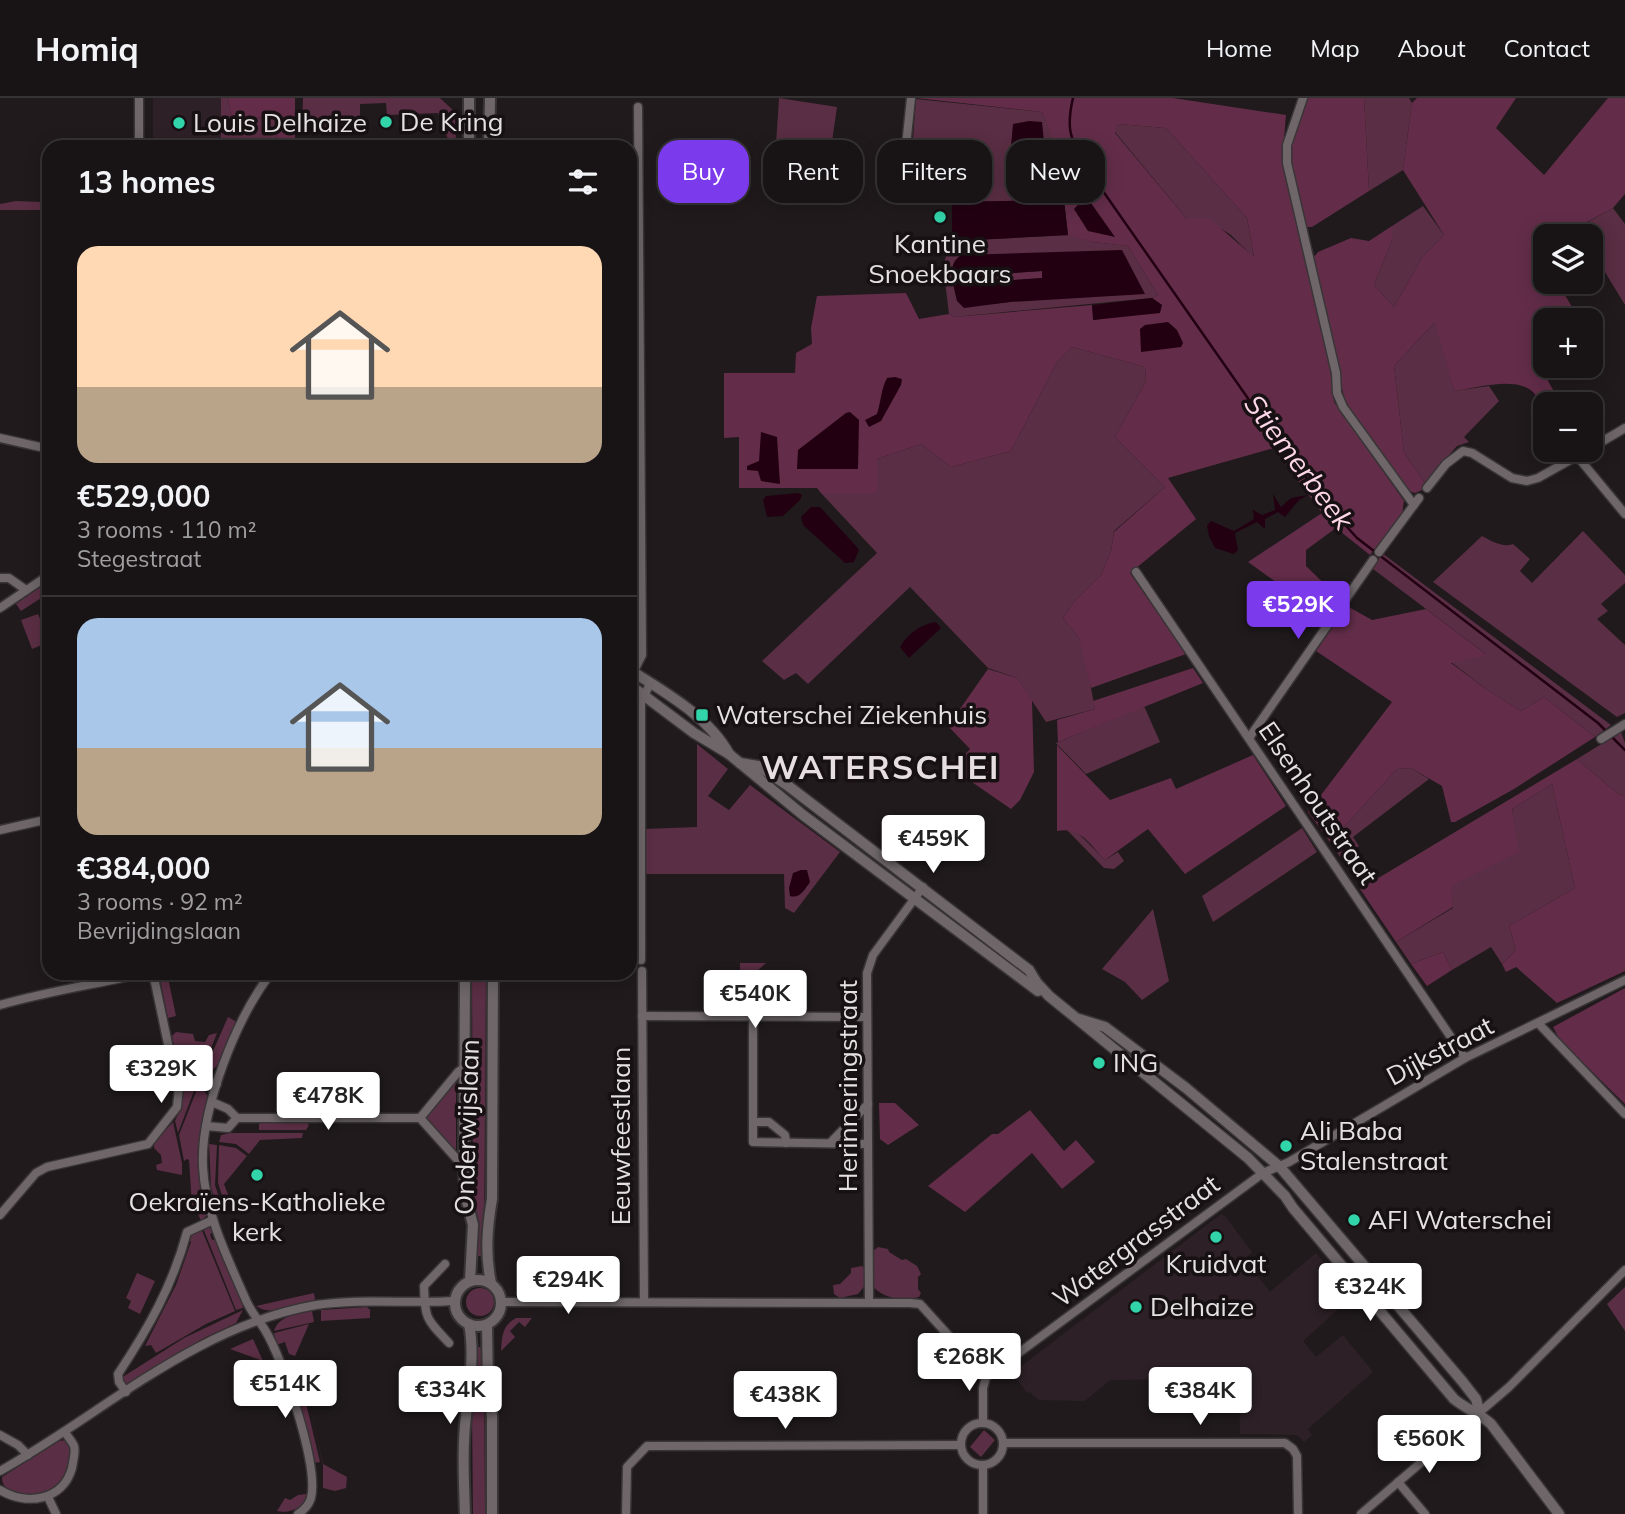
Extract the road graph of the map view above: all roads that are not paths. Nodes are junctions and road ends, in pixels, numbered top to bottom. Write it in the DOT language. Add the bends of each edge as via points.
graph roads {
  1 [pos="139,98"];
  2 [pos="469,98"];
  3 [pos="911,98"];
  4 [pos="1303,98"];
  5 [pos="491,99"];
  6 [pos="638,107"];
  7 [pos="139,140"];
  8 [pos="469,140"];
  9 [pos="489,140"];
  10 [pos="907,140"];
  11 [pos="1625,428"];
  12 [pos="0,438"];
  13 [pos="1603,441"];
  14 [pos="42,447"];
  15 [pos="1566,462"];
  16 [pos="1582,462"];
  17 [pos="1427,488"];
  18 [pos="1625,514"];
  19 [pos="1379,552"];
  20 [pos="1373,560"];
  21 [pos="1136,572"];
  22 [pos="0,578"];
  23 [pos="42,580"];
  24 [pos="26,590"];
  25 [pos="0,608"];
  26 [pos="637,664"];
  27 [pos="637,677"];
  28 [pos="650,684"];
  29 [pos="637,690"];
  30 [pos="643,695"];
  31 [pos="1621,726"];
  32 [pos="1249,738"];
  33 [pos="1602,739"];
  34 [pos="729,754"];
  35 [pos="740,763"];
  36 [pos="42,821"];
  37 [pos="0,830"];
  38 [pos="923,887"];
  39 [pos="914,900"];
  40 [pos="966,920"];
  41 [pos="958,932"];
  42 [pos="641,944"];
  43 [pos="637,948"];
  44 [pos="641,960"];
  45 [pos="642,971"];
  46 [pos="109,980"];
  47 [pos="154,980"];
  48 [pos="267,980"];
  49 [pos="465,980"];
  50 [pos="493,980"];
  51 [pos="1625,980"];
  52 [pos="1049,996"];
  53 [pos="0,1006"];
  54 [pos="642,1016"];
  55 [pos="753,1016"];
  56 [pos="867,1017"];
  57 [pos="1078,1018"];
  58 [pos="1538,1023"];
  59 [pos="1465,1058"];
  60 [pos="465,1067"];
  61 [pos="183,1075"];
  62 [pos="217,1084"];
  63 [pos="1186,1088"];
  64 [pos="1177,1100"];
  65 [pos="212,1102"];
  66 [pos="868,1104"];
  67 [pos="1625,1114"];
  68 [pos="237,1118"];
  69 [pos="419,1118"];
  70 [pos="753,1122"];
  71 [pos="206,1126"];
  72 [pos="786,1143"];
  73 [pos="830,1143"];
  74 [pos="868,1144"];
  75 [pos="464,1167"];
  76 [pos="1280,1167"];
  77 [pos="1263,1173"];
  78 [pos="1306,1197"];
  79 [pos="1293,1208"];
  80 [pos="0,1215"];
  81 [pos="213,1220"];
  82 [pos="445,1264"];
  83 [pos="1625,1270"];
  84 [pos="470,1280"];
  85 [pos="491,1283"];
  86 [pos="455,1301"];
  87 [pos="644,1301"];
  88 [pos="869,1301"];
  89 [pos="425,1302"];
  90 [pos="502,1302"];
  91 [pos="257,1320"];
  92 [pos="469,1324"];
  93 [pos="487,1325"];
  94 [pos="449,1343"];
  95 [pos="986,1377"];
  96 [pos="1467,1388"];
  97 [pos="126,1392"];
  98 [pos="1454,1399"];
  99 [pos="1480,1414"];
  100 [pos="983,1423"];
  101 [pos="65,1432"];
  102 [pos="0,1435"];
  103 [pos="1003,1443"];
  104 [pos="961,1445"];
  105 [pos="28,1455"];
  106 [pos="983,1465"];
  107 [pos="0,1471"];
  108 [pos="1398,1482"];
  109 [pos="0,1490"];
  110 [pos="48,1497"];
  111 [pos="56,1514"];
  112 [pos="298,1514"];
  113 [pos="465,1514"];
  114 [pos="492,1514"];
  115 [pos="626,1514"];
  116 [pos="983,1514"];
  117 [pos="1298,1514"];
  118 [pos="1361,1514"];
  119 [pos="1425,1514"];
  120 [pos="1559,1514"];
  1 -- 7 [label="street"];
  2 -- 5 [label="main road"];
  2 -- 8 [label="main road"];
  3 -- 10 [label="street"];
  4 -- 19 [label="street" via="1287,145 1287,163 1337,393 1416,501"];
  5 -- 9 [label="main road"];
  6 -- 26 [label="street" via="642,655"];
  11 -- 13 [label="street"];
  12 -- 14 [label="street"];
  15 -- 17 [label="street" via="1527,481 1512,478 1463,451"];
  16 -- 18 [label="street"];
  20 -- 32 [label="street"];
  21 -- 32 [label="street, Elsenhoutstraat"];
  22 -- 24 [label="street" via="9,578"];
  23 -- 24 [label="street"];
  24 -- 25 [label="street"];
  27 -- 28 [label="street"];
  28 -- 30 [label="street"];
  28 -- 34 [label="street" via="699,718"];
  29 -- 30 [label="street"];
  30 -- 34 [label="street"];
  30 -- 42 [label="street"];
  31 -- 33 [label="street"];
  32 -- 59 [label="street, Elsenhoutstraat"];
  34 -- 35 [label="street"];
  35 -- 38 [label="street" via="758,766 787,785"];
  35 -- 39 [label="street"];
  36 -- 37 [label="street"];
  38 -- 39 [label="street, Herinneringstraat"];
  38 -- 40 [label="street"];
  39 -- 41 [label="street"];
  39 -- 56 [label="street, Herinneringstraat" via="873,955 867,973"];
  40 -- 41 [label="street"];
  40 -- 52 [label="street" via="1029,970"];
  41 -- 52 [label="street"];
  42 -- 43 [label="street"];
  42 -- 44 [label="street"];
  45 -- 54 [label="street, Eeuwfeestlaan"];
  46 -- 53 [label="street"];
  47 -- 61 [label="street" via="172,1063"];
  48 -- 62 [label="street"];
  49 -- 60 [label="main road, Onderwijslaan"];
  50 -- 85 [label="main road, Onderwijslaan" via="492,1199 487,1231"];
  51 -- 58 [label="street, Dijkstraat"];
  52 -- 57 [label="street"];
  54 -- 55 [label="street"];
  54 -- 87 [label="street, Eeuwfeestlaan"];
  55 -- 56 [label="street"];
  55 -- 70 [label="street"];
  56 -- 66 [label="street, Herinneringstraat"];
  57 -- 63 [label="street" via="1105,1027"];
  57 -- 64 [label="street"];
  58 -- 59 [label="street, Dijkstraat"];
  58 -- 67 [label="street"];
  59 -- 76 [label="street, Dijkstraat"];
  60 -- 69 [label="street, Onderwijslaan"];
  60 -- 75 [label="main road, Onderwijslaan"];
  61 -- 62 [label="street"];
  61 -- 80 [label="street" via="177,1107 148,1144 47,1167 36,1173"];
  62 -- 65 [label="street"];
  63 -- 64 [label="street"];
  63 -- 76 [label="street"];
  64 -- 77 [label="street"];
  65 -- 68 [label="street"];
  65 -- 71 [label="street"];
  66 -- 73 [label="street"];
  66 -- 74 [label="street, Herinneringstraat"];
  68 -- 69 [label="street"];
  68 -- 71 [label="street" via="228,1128"];
  69 -- 75 [label="street, Onderwijslaan"];
  70 -- 72 [label="street" via="769,1122 785,1135"];
  70 -- 72 [label="street" via="753,1142"];
  71 -- 81 [label="street" via="203,1166"];
  72 -- 73 [label="street"];
  73 -- 74 [label="street"];
  74 -- 88 [label="street, Herinneringstraat"];
  75 -- 84 [label="main road, Onderwijslaan" via="473,1225"];
  76 -- 77 [label="street, Watergrasstraat"];
  76 -- 78 [label="street"];
  77 -- 79 [label="street"];
  77 -- 95 [label="street, Watergrasstraat"];
  78 -- 79 [label="street"];
  78 -- 96 [label="street"];
  79 -- 98 [label="street"];
  81 -- 91 [label="street"];
  81 -- 97 [label="street" via="187,1233 163,1301 118,1374"];
  82 -- 89 [label="street" via="424,1286"];
  83 -- 99 [label="street"];
  84 -- 85 [label="main road"];
  84 -- 86 [label="main road" via="457,1292"];
  85 -- 90 [label="main road, Onderwijslaan"];
  86 -- 89 [label="street"];
  86 -- 92 [label="main road" via="456,1311"];
  87 -- 88 [label="street"];
  87 -- 90 [label="street"];
  88 -- 95 [label="street" via="920,1304"];
  89 -- 91 [label="street" via="332,1303"];
  89 -- 94 [label="street" via="426,1319"];
  90 -- 93 [label="main road" via="495,1320"];
  91 -- 97 [label="street" via="212,1338"];
  91 -- 112 [label="street" via="296,1407 306,1447 312,1490 309,1504"];
  92 -- 93 [label="main road"];
  92 -- 113 [label="main road"];
  93 -- 114 [label="main road"];
  95 -- 100 [label="street"];
  96 -- 98 [label="street"];
  96 -- 99 [label="street"];
  97 -- 101 [label="street"];
  98 -- 99 [label="street"];
  99 -- 108 [label="street"];
  99 -- 120 [label="street"];
  100 -- 103 [label="street" via="999,1431"];
  100 -- 104 [label="street" via="967,1429"];
  101 -- 105 [label="street"];
  101 -- 110 [label="street" via="74,1446 70,1473"];
  102 -- 105 [label="street"];
  103 -- 106 [label="street" via="998,1458"];
  103 -- 117 [label="street" via="1285,1443 1297,1456"];
  104 -- 106 [label="street" via="968,1460"];
  104 -- 115 [label="street" via="647,1446 627,1467"];
  105 -- 107 [label="street"];
  106 -- 116 [label="street"];
  108 -- 118 [label="street"];
  108 -- 119 [label="street"];
  109 -- 110 [label="street" via="31,1500"];
  110 -- 111 [label="street"];
}
